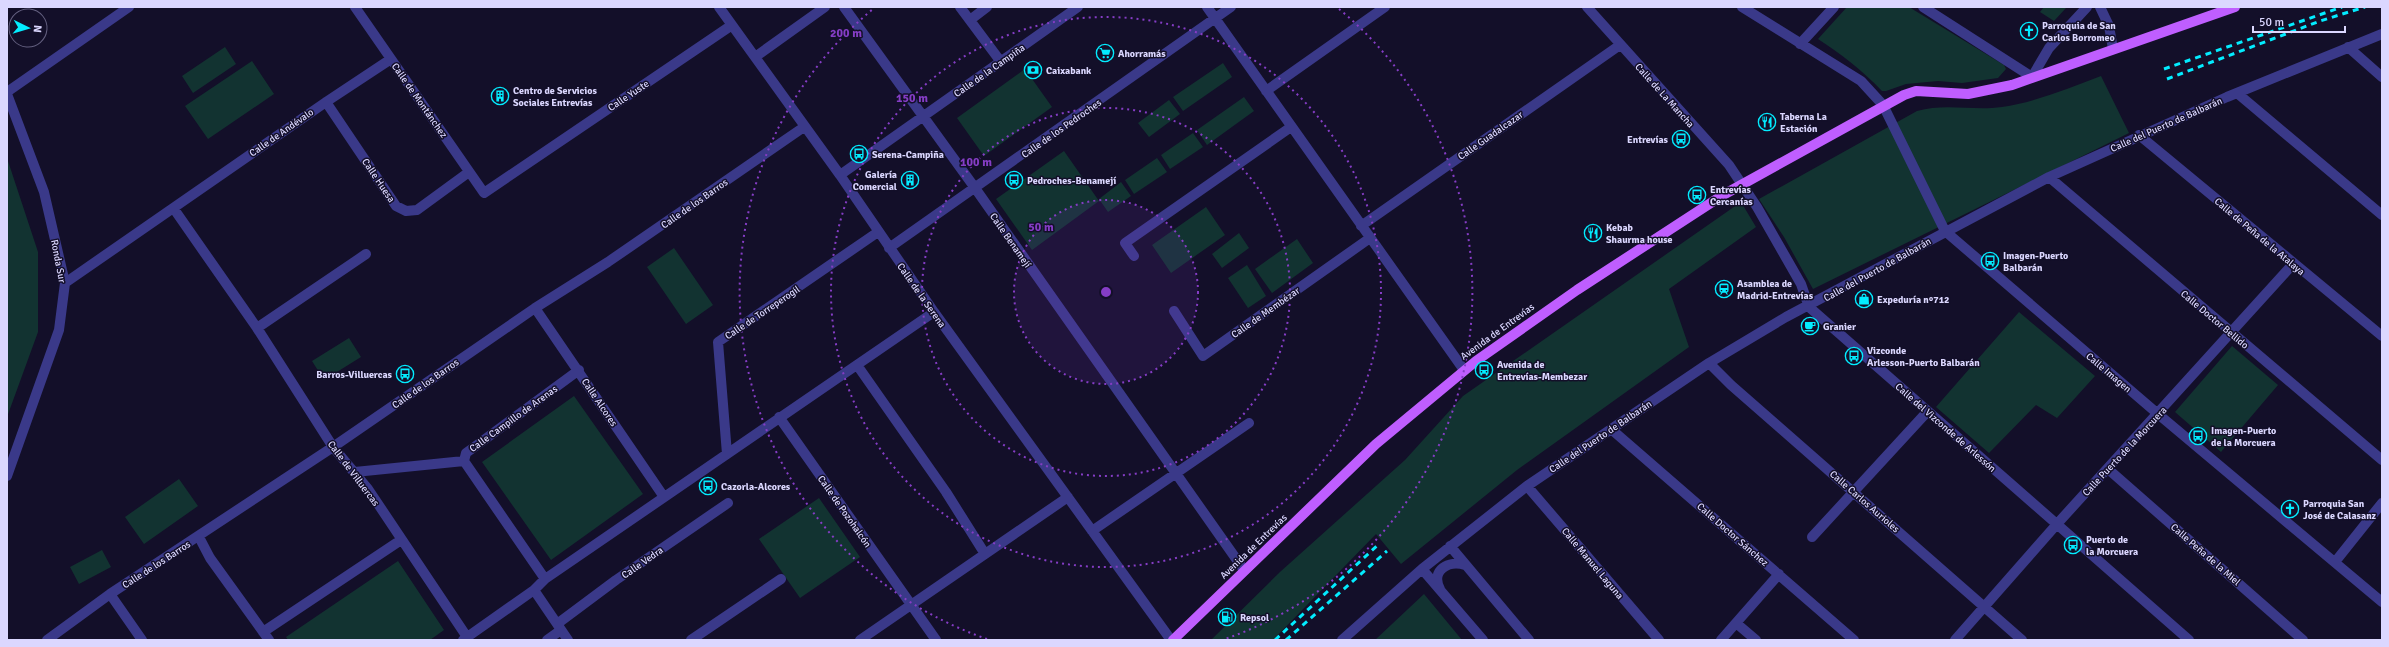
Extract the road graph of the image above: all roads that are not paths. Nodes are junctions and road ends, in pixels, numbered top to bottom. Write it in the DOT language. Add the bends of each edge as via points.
graph roads {
  1 [pos="129,7"];
  2 [pos="355,7"];
  3 [pos="719,7"];
  4 [pos="825,7"];
  5 [pos="844,7"];
  6 [pos="960,7"];
  7 [pos="987,7"];
  8 [pos="1078,7"];
  9 [pos="1207,7"];
  10 [pos="1231,7"];
  11 [pos="1385,7"];
  12 [pos="1587,7"];
  13 [pos="1742,7"];
  14 [pos="1834,7"];
  15 [pos="1923,7"];
  16 [pos="2087,7"];
  17 [pos="2100,7"];
  18 [pos="2235,7"];
  19 [pos="1215,19"];
  20 [pos="970,20"];
  21 [pos="732,24"];
  22 [pos="2382,34"];
  23 [pos="1800,44"];
  24 [pos="1620,45"];
  25 [pos="2348,47"];
  26 [pos="2113,49"];
  27 [pos="755,57"];
  28 [pos="391,59"];
  29 [pos="1001,62"];
  30 [pos="2032,77"];
  31 [pos="2382,77"];
  32 [pos="1266,91"];
  33 [pos="7,93"];
  34 [pos="2237,93"];
  35 [pos="326,102"];
  36 [pos="1883,105"];
  37 [pos="923,117"];
  38 [pos="804,127"];
  39 [pos="1291,128"];
  40 [pos="2139,135"];
  41 [pos="469,172"];
  42 [pos="840,175"];
  43 [pos="2049,177"];
  44 [pos="1740,185"];
  45 [pos="975,188"];
  46 [pos="484,194"];
  47 [pos="174,209"];
  48 [pos="2382,215"];
  49 [pos="1361,226"];
  50 [pos="1945,231"];
  51 [pos="878,232"];
  52 [pos="1370,238"];
  53 [pos="889,248"];
  54 [pos="366,254"];
  55 [pos="1134,256"];
  56 [pos="2293,264"];
  57 [pos="65,283"];
  58 [pos="1809,307"];
  59 [pos="535,308"];
  60 [pos="934,312"];
  61 [pos="1174,312"];
  62 [pos="257,328"];
  63 [pos="2230,333"];
  64 [pos="2382,336"];
  65 [pos="1709,363"];
  66 [pos="857,365"];
  67 [pos="579,370"];
  68 [pos="1464,370"];
  69 [pos="1927,412"];
  70 [pos="2158,414"];
  71 [pos="778,417"];
  72 [pos="1249,423"];
  73 [pos="1611,430"];
  74 [pos="333,447"];
  75 [pos="727,454"];
  76 [pos="2382,460"];
  77 [pos="464,461"];
  78 [pos="2108,469"];
  79 [pos="355,472"];
  80 [pos="1176,475"];
  81 [pos="7,476"];
  82 [pos="1527,486"];
  83 [pos="1854,491"];
  84 [pos="1068,497"];
  85 [pos="664,498"];
  86 [pos="728,503"];
  87 [pos="2382,503"];
  88 [pos="2057,524"];
  89 [pos="1092,532"];
  90 [pos="198,537"];
  91 [pos="1812,537"];
  92 [pos="401,540"];
  93 [pos="1450,546"];
  94 [pos="985,554"];
  95 [pos="2335,562"];
  96 [pos="1465,565"];
  97 [pos="1422,569"];
  98 [pos="1244,570"];
  99 [pos="1779,574"];
  100 [pos="545,579"];
  101 [pos="781,579"];
  102 [pos="534,590"];
  103 [pos="1440,591"];
  104 [pos="110,594"];
  105 [pos="2382,602"];
  106 [pos="911,605"];
  107 [pos="1984,607"];
  108 [pos="1736,623"];
  109 [pos="559,627"];
  110 [pos="266,636"];
  111 [pos="465,639"];
  112 [pos="47,640"];
  113 [pos="142,640"];
  114 [pos="547,640"];
  115 [pos="568,640"];
  116 [pos="690,640"];
  117 [pos="860,640"];
  118 [pos="936,640"];
  119 [pos="1172,640"];
  120 [pos="1342,640"];
  121 [pos="1483,640"];
  122 [pos="1528,640"];
  123 [pos="1659,640"];
  124 [pos="1721,640"];
  125 [pos="1756,640"];
  126 [pos="1854,640"];
  127 [pos="1955,640"];
  128 [pos="2022,640"];
  129 [pos="2189,640"];
  130 [pos="2303,640"];
  1 -- 33 [label="street"];
  2 -- 28 [label="street, Calle de Montánchez"];
  3 -- 21 [label="street, Calle de la Serena"];
  4 -- 27 [label="street"];
  5 -- 37 [label="street, Calle Benamejí"];
  6 -- 20 [label="street"];
  7 -- 20 [label="street"];
  8 -- 29 [label="street, Calle de la Campiña"];
  9 -- 19 [label="street"];
  10 -- 19 [label="street, Calle de los Pedroches"];
  11 -- 32 [label="street"];
  12 -- 24 [label="street, Calle de La Mancha"];
  13 -- 23 [label="street, Calle Imagen"];
  14 -- 23 [label="street"];
  15 -- 30 [label="street"];
  16 -- 30 [label="street" via="2048,48"];
  17 -- 26 [label="street" via="2109,26"];
  18 -- 26 [label="main road"];
  19 -- 32 [label="street"];
  19 -- 45 [label="street, Calle de los Pedroches"];
  20 -- 29 [label="street"];
  21 -- 27 [label="street, Calle de la Serena"];
  21 -- 46 [label="street, Calle Yuste"];
  22 -- 25 [label="street, Calle del Puerto de Balbarán"];
  23 -- 36 [label="street, Calle Imagen" via="1861,81"];
  24 -- 44 [label="street, Calle de La Mancha" via="1729,165"];
  24 -- 49 [label="street, Calle Guadalcazar"];
  25 -- 31 [label="street"];
  25 -- 34 [label="street, Calle del Puerto de Balbarán"];
  26 -- 30 [label="main road"];
  27 -- 38 [label="street, Calle de la Serena"];
  28 -- 35 [label="street, Calle de Andévalo"];
  28 -- 41 [label="street, Calle de Montánchez"];
  29 -- 37 [label="street, Calle de la Campiña"];
  30 -- 36 [label="main road, Avenida de Entrevías" via="1994,90 1968,94 1916,91"];
  32 -- 39 [label="street"];
  33 -- 57 [label="street, Ronda Sur" via="44,192"];
  34 -- 40 [label="street, Calle del Puerto de Balbarán"];
  34 -- 48 [label="street"];
  35 -- 41 [label="street, Calle Huesa" via="396,206 406,211 417,210"];
  35 -- 47 [label="street, Calle de Andévalo"];
  36 -- 44 [label="main road, Avenida de Entrevías"];
  36 -- 50 [label="street, Calle Imagen"];
  37 -- 42 [label="street, Calle de la Campiña"];
  37 -- 45 [label="street, Calle Benamejí"];
  38 -- 42 [label="street, Calle de la Serena"];
  38 -- 59 [label="street, Calle de los Barros" via="608,262"];
  39 -- 49 [label="street"];
  39 -- 55 [label="street" via="1125,243"];
  40 -- 43 [label="street, Calle del Puerto de Balbarán"];
  40 -- 56 [label="street, Calle de Peña de la Atalaya"];
  41 -- 46 [label="street, Calle de Montánchez"];
  42 -- 51 [label="street, Calle de la Serena"];
  43 -- 50 [label="street, Calle del Puerto de Balbarán"];
  43 -- 63 [label="street, Calle Doctor Bellido"];
  44 -- 58 [label="street, Calle del Vizconde de Arlessón" via="1757,208 1801,284"];
  44 -- 68 [label="main road, Avenida de Entrevías" via="1577,290"];
  45 -- 53 [label="street, Calle de los Pedroches"];
  45 -- 80 [label="street, Calle Benamejí"];
  47 -- 57 [label="street, Calle de Andévalo"];
  47 -- 62 [label="street, Calle de Villuercas"];
  49 -- 52 [label="street"];
  50 -- 58 [label="street, Calle del Puerto de Balbarán"];
  50 -- 70 [label="street, Calle Imagen"];
  51 -- 53 [label="street, Calle de la Serena"];
  51 -- 75 [label="street, Calle de Torreperogil" via="718,342"];
  52 -- 61 [label="street, Calle de Membézar" via="1203,356"];
  52 -- 68 [label="street"];
  53 -- 60 [label="street, Calle de la Serena"];
  54 -- 62 [label="street"];
  56 -- 63 [label="street, Calle Puerto de la Morcuera"];
  56 -- 64 [label="street, Calle de Peña de la Atalaya"];
  57 -- 81 [label="street, Ronda Sur" via="59,330"];
  58 -- 65 [label="street, Calle del Puerto de Balbarán" via="1786,317"];
  58 -- 69 [label="street, Calle del Vizconde de Arlessón"];
  59 -- 67 [label="street, Calle Alcores"];
  59 -- 74 [label="street, Calle de los Barros"];
  60 -- 66 [label="street"];
  60 -- 84 [label="street, Calle de la Serena"];
  62 -- 74 [label="street, Calle de Villuercas"];
  63 -- 70 [label="street, Calle Puerto de la Morcuera"];
  63 -- 76 [label="street, Calle Doctor Bellido"];
  65 -- 73 [label="street, Calle del Puerto de Balbarán"];
  65 -- 83 [label="street, Calle Carlos Aurioles"];
  66 -- 71 [label="street"];
  66 -- 94 [label="street" via="946,492"];
  67 -- 77 [label="street, Calle Campillo de Arenas" via="466,453"];
  67 -- 85 [label="street, Calle Alcores"];
  68 -- 98 [label="main road, Avenida de Entrevías" via="1376,444"];
  69 -- 83 [label="street"];
  69 -- 88 [label="street, Calle del Vizconde de Arlessón"];
  70 -- 78 [label="street, Calle Puerto de la Morcuera"];
  70 -- 95 [label="street, Calle Imagen"];
  71 -- 75 [label="street"];
  71 -- 106 [label="street, Calle de Pozohalcón"];
  72 -- 80 [label="street"];
  73 -- 82 [label="street, Calle del Puerto de Balbarán"];
  73 -- 99 [label="street, Calle Doctor Sánchez"];
  74 -- 79 [label="street, Calle de Villuercas"];
  74 -- 90 [label="street, Calle de los Barros"];
  75 -- 85 [label="street"];
  77 -- 79 [label="street, Calle Campillo de Arenas"];
  77 -- 100 [label="street"];
  78 -- 88 [label="street, Calle Puerto de la Morcuera"];
  78 -- 130 [label="street, Calle Peña de la Miel"];
  79 -- 92 [label="street, Calle de Villuercas"];
  80 -- 89 [label="street"];
  80 -- 98 [label="street, Calle Benamejí"];
  82 -- 93 [label="street, Calle del Puerto de Balbarán"];
  82 -- 123 [label="street, Calle Manuel Laguna"];
  83 -- 91 [label="street"];
  83 -- 107 [label="street, Calle Carlos Aurioles"];
  84 -- 89 [label="street, Calle de la Serena"];
  84 -- 94 [label="street"];
  85 -- 100 [label="street"];
  86 -- 109 [label="street, Calle Vedra" via="622,576"];
  87 -- 95 [label="street"];
  88 -- 107 [label="street, Calle Puerto de la Morcuera"];
  88 -- 129 [label="street, Calle del Vizconde de Arlessón"];
  89 -- 119 [label="street, Calle de la Serena"];
  90 -- 104 [label="street, Calle de los Barros"];
  90 -- 110 [label="street"];
  92 -- 110 [label="street"];
  92 -- 111 [label="street, Calle de Villuercas"];
  93 -- 96 [label="street"];
  93 -- 97 [label="street, Calle del Puerto de Balbarán"];
  94 -- 106 [label="street"];
  95 -- 105 [label="street, Calle Imagen"];
  96 -- 103 [label="street" via="1450,563 1442,568 1437,577"];
  96 -- 122 [label="street"];
  97 -- 103 [label="street"];
  97 -- 120 [label="street, Calle del Puerto de Balbarán"];
  98 -- 119 [label="main road, Avenida de Entrevías"];
  99 -- 108 [label="street"];
  99 -- 126 [label="street, Calle Doctor Sánchez"];
  100 -- 102 [label="street"];
  101 -- 116 [label="street"];
  102 -- 109 [label="street"];
  102 -- 111 [label="street"];
  103 -- 121 [label="street"];
  104 -- 112 [label="street, Calle de los Barros"];
  104 -- 113 [label="street"];
  106 -- 117 [label="street"];
  106 -- 118 [label="street, Calle de Pozohalcón"];
  107 -- 127 [label="street, Calle Puerto de la Morcuera"];
  107 -- 128 [label="street, Calle Carlos Aurioles"];
  108 -- 124 [label="street"];
  108 -- 125 [label="street"];
  109 -- 114 [label="street, Calle Vedra"];
  109 -- 115 [label="street"];
}
